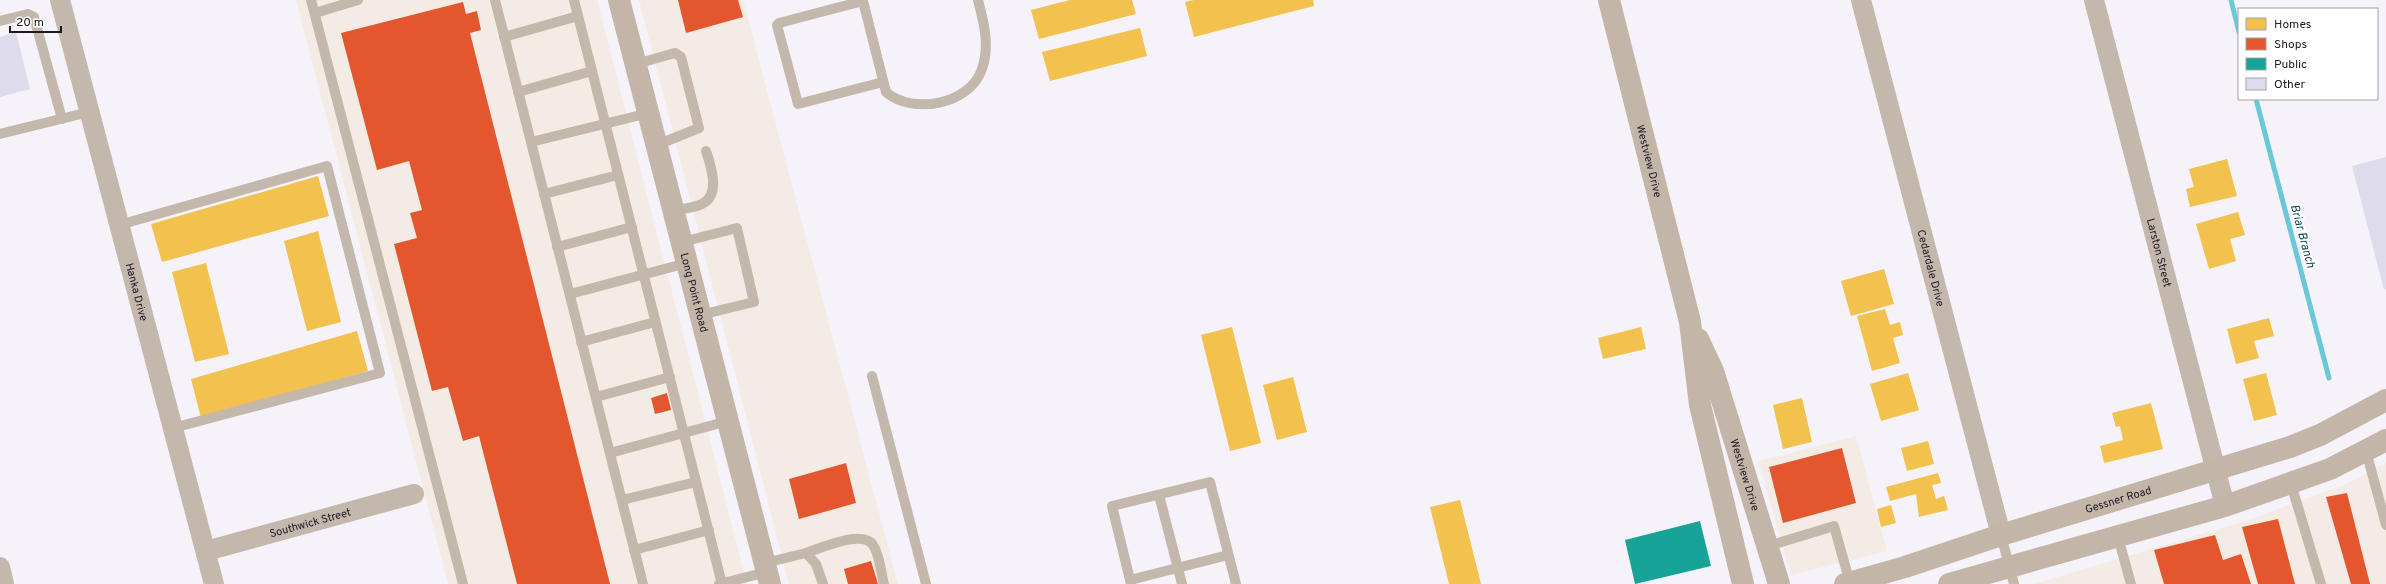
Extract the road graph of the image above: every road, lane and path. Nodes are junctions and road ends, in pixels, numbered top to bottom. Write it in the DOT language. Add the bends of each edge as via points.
graph roads {
  1 [pos="60,0"];
  2 [pos="311,0"];
  3 [pos="358,0"];
  4 [pos="495,0"];
  5 [pos="574,0"];
  6 [pos="620,0"];
  7 [pos="863,0"];
  8 [pos="978,0"];
  9 [pos="1609,0"];
  10 [pos="1861,0"];
  11 [pos="2094,0"];
  12 [pos="315,12"];
  13 [pos="578,16"];
  14 [pos="0,21"];
  15 [pos="504,37"];
  16 [pos="636,64"];
  17 [pos="592,71"];
  18 [pos="883,82"];
  19 [pos="518,92"];
  20 [pos="89,112"];
  21 [pos="649,113"];
  22 [pos="62,119"];
  23 [pos="605,124"];
  24 [pos="0,134"];
  25 [pos="531,142"];
  26 [pos="657,145"];
  27 [pos="706,152"];
  28 [pos="618,175"];
  29 [pos="544,194"];
  30 [pos="674,210"];
  31 [pos="119,225"];
  32 [pos="632,228"];
  33 [pos="682,242"];
  34 [pos="557,247"];
  35 [pos="687,263"];
  36 [pos="644,274"];
  37 [pos="570,294"];
  38 [pos="700,315"];
  39 [pos="656,322"];
  40 [pos="1690,322"];
  41 [pos="581,342"];
  42 [pos="872,376"];
  43 [pos="670,377"];
  44 [pos="596,397"];
  45 [pos="2386,400"];
  46 [pos="728,421"];
  47 [pos="173,428"];
  48 [pos="684,433"];
  49 [pos="2386,440"];
  50 [pos="2366,451"];
  51 [pos="610,453"];
  52 [pos="2216,471"];
  53 [pos="696,482"];
  54 [pos="2291,484"];
  55 [pos="414,494"];
  56 [pos="1159,495"];
  57 [pos="622,500"];
  58 [pos="2225,506"];
  59 [pos="2386,525"];
  60 [pos="708,530"];
  61 [pos="2001,535"];
  62 [pos="2118,537"];
  63 [pos="1768,546"];
  64 [pos="634,550"];
  65 [pos="206,551"];
  66 [pos="806,553"];
  67 [pos="1228,555"];
  68 [pos="0,567"];
  69 [pos="1178,568"];
  70 [pos="767,573"];
  71 [pos="2012,576"];
  72 [pos="1131,582"];
  73 [pos="1847,583"];
  74 [pos="4,584"];
  75 [pos="214,584"];
  76 [pos="463,584"];
  77 [pos="643,584"];
  78 [pos="721,584"];
  79 [pos="823,584"];
  80 [pos="884,584"];
  81 [pos="926,584"];
  82 [pos="1182,584"];
  83 [pos="1236,584"];
  84 [pos="1743,584"];
  85 [pos="1779,584"];
  86 [pos="1949,584"];
  87 [pos="2131,584"];
  88 [pos="2321,584"];
  1 -- 20 [label="street, Hanka Drive"];
  2 -- 12 [label="lane"];
  3 -- 12 [label="lane"];
  4 -- 15 [label="lane"];
  5 -- 13 [label="lane"];
  6 -- 16 [label="main road, Long Point Road"];
  7 -- 18 [label="lane"];
  7 -- 18 [label="lane" via="779,23 778,28 798,104"];
  8 -- 18 [label="lane" via="985,32 986,55 982,71 971,86 945,101 924,105 894,100 886,92"];
  9 -- 40 [label="main road, Westview Drive"];
  10 -- 61 [label="street, Cedardale Drive"];
  11 -- 52 [label="street, Larston Street"];
  12 -- 76 [label="lane"];
  13 -- 15 [label="lane"];
  13 -- 17 [label="lane"];
  14 -- 22 [label="lane" via="28,14 34,17"];
  15 -- 19 [label="lane"];
  16 -- 21 [label="main road, Long Point Road"];
  16 -- 26 [label="lane" via="675,53 681,57 699,128"];
  17 -- 19 [label="lane"];
  17 -- 23 [label="lane"];
  19 -- 25 [label="lane"];
  20 -- 22 [label="lane"];
  20 -- 31 [label="street, Hanka Drive"];
  21 -- 23 [label="lane"];
  21 -- 26 [label="main road, Long Point Road"];
  22 -- 24 [label="lane"];
  23 -- 25 [label="lane"];
  23 -- 28 [label="lane"];
  25 -- 29 [label="lane"];
  26 -- 30 [label="main road, Long Point Road"];
  27 -- 30 [label="lane" via="713,176 713,187 708,198 698,206"];
  28 -- 29 [label="lane"];
  28 -- 32 [label="lane"];
  29 -- 34 [label="lane"];
  30 -- 33 [label="main road, Long Point Road"];
  31 -- 47 [label="street, Hanka Drive"];
  31 -- 47 [label="lane" via="327,166 380,373"];
  32 -- 34 [label="lane"];
  32 -- 36 [label="lane"];
  33 -- 35 [label="main road, Long Point Road"];
  33 -- 38 [label="lane" via="737,228 754,302"];
  34 -- 37 [label="lane"];
  35 -- 36 [label="lane"];
  35 -- 38 [label="main road, Long Point Road"];
  36 -- 37 [label="lane"];
  36 -- 39 [label="lane"];
  37 -- 41 [label="lane"];
  38 -- 46 [label="main road, Long Point Road"];
  39 -- 41 [label="lane"];
  39 -- 43 [label="lane"];
  40 -- 63 [label="main road, Westview Drive" via="1713,371"];
  40 -- 84 [label="main road, Westview Drive" via="1700,405"];
  41 -- 44 [label="lane"];
  42 -- 81 [label="lane"];
  43 -- 44 [label="lane"];
  43 -- 48 [label="lane"];
  44 -- 51 [label="lane"];
  45 -- 52 [label="main road, Gessner Road" via="2320,435"];
  46 -- 48 [label="lane"];
  46 -- 70 [label="main road, Long Point Road"];
  47 -- 65 [label="street, Hanka Drive"];
  48 -- 51 [label="lane"];
  48 -- 53 [label="lane"];
  49 -- 50 [label="main road"];
  50 -- 54 [label="main road"];
  50 -- 59 [label="lane"];
  51 -- 57 [label="lane"];
  52 -- 58 [label="street, Larston Street"];
  52 -- 61 [label="main road, Gessner Road"];
  53 -- 57 [label="lane"];
  53 -- 60 [label="lane"];
  54 -- 58 [label="main road"];
  54 -- 88 [label="lane"];
  55 -- 65 [label="street, Southwick Street"];
  56 -- 67 [label="lane" via="1210,482"];
  56 -- 69 [label="lane"];
  56 -- 72 [label="lane" via="1112,506"];
  57 -- 64 [label="lane"];
  58 -- 62 [label="main road"];
  60 -- 64 [label="lane"];
  60 -- 78 [label="lane"];
  61 -- 71 [label="lane"];
  61 -- 73 [label="main road, Gessner Road" via="1904,568"];
  62 -- 71 [label="main road"];
  62 -- 87 [label="lane"];
  63 -- 73 [label="lane" via="1834,526"];
  63 -- 85 [label="main road, Westview Drive"];
  64 -- 77 [label="lane"];
  65 -- 75 [label="street, Hanka Drive"];
  66 -- 70 [label="lane"];
  66 -- 79 [label="lane" via="816,564"];
  66 -- 80 [label="lane" via="849,538 868,541 873,545"];
  67 -- 69 [label="lane"];
  67 -- 83 [label="lane"];
  68 -- 74 [label="street"];
  69 -- 72 [label="lane"];
  69 -- 82 [label="lane"];
  70 -- 78 [label="lane"];
  71 -- 86 [label="main road"];
}
